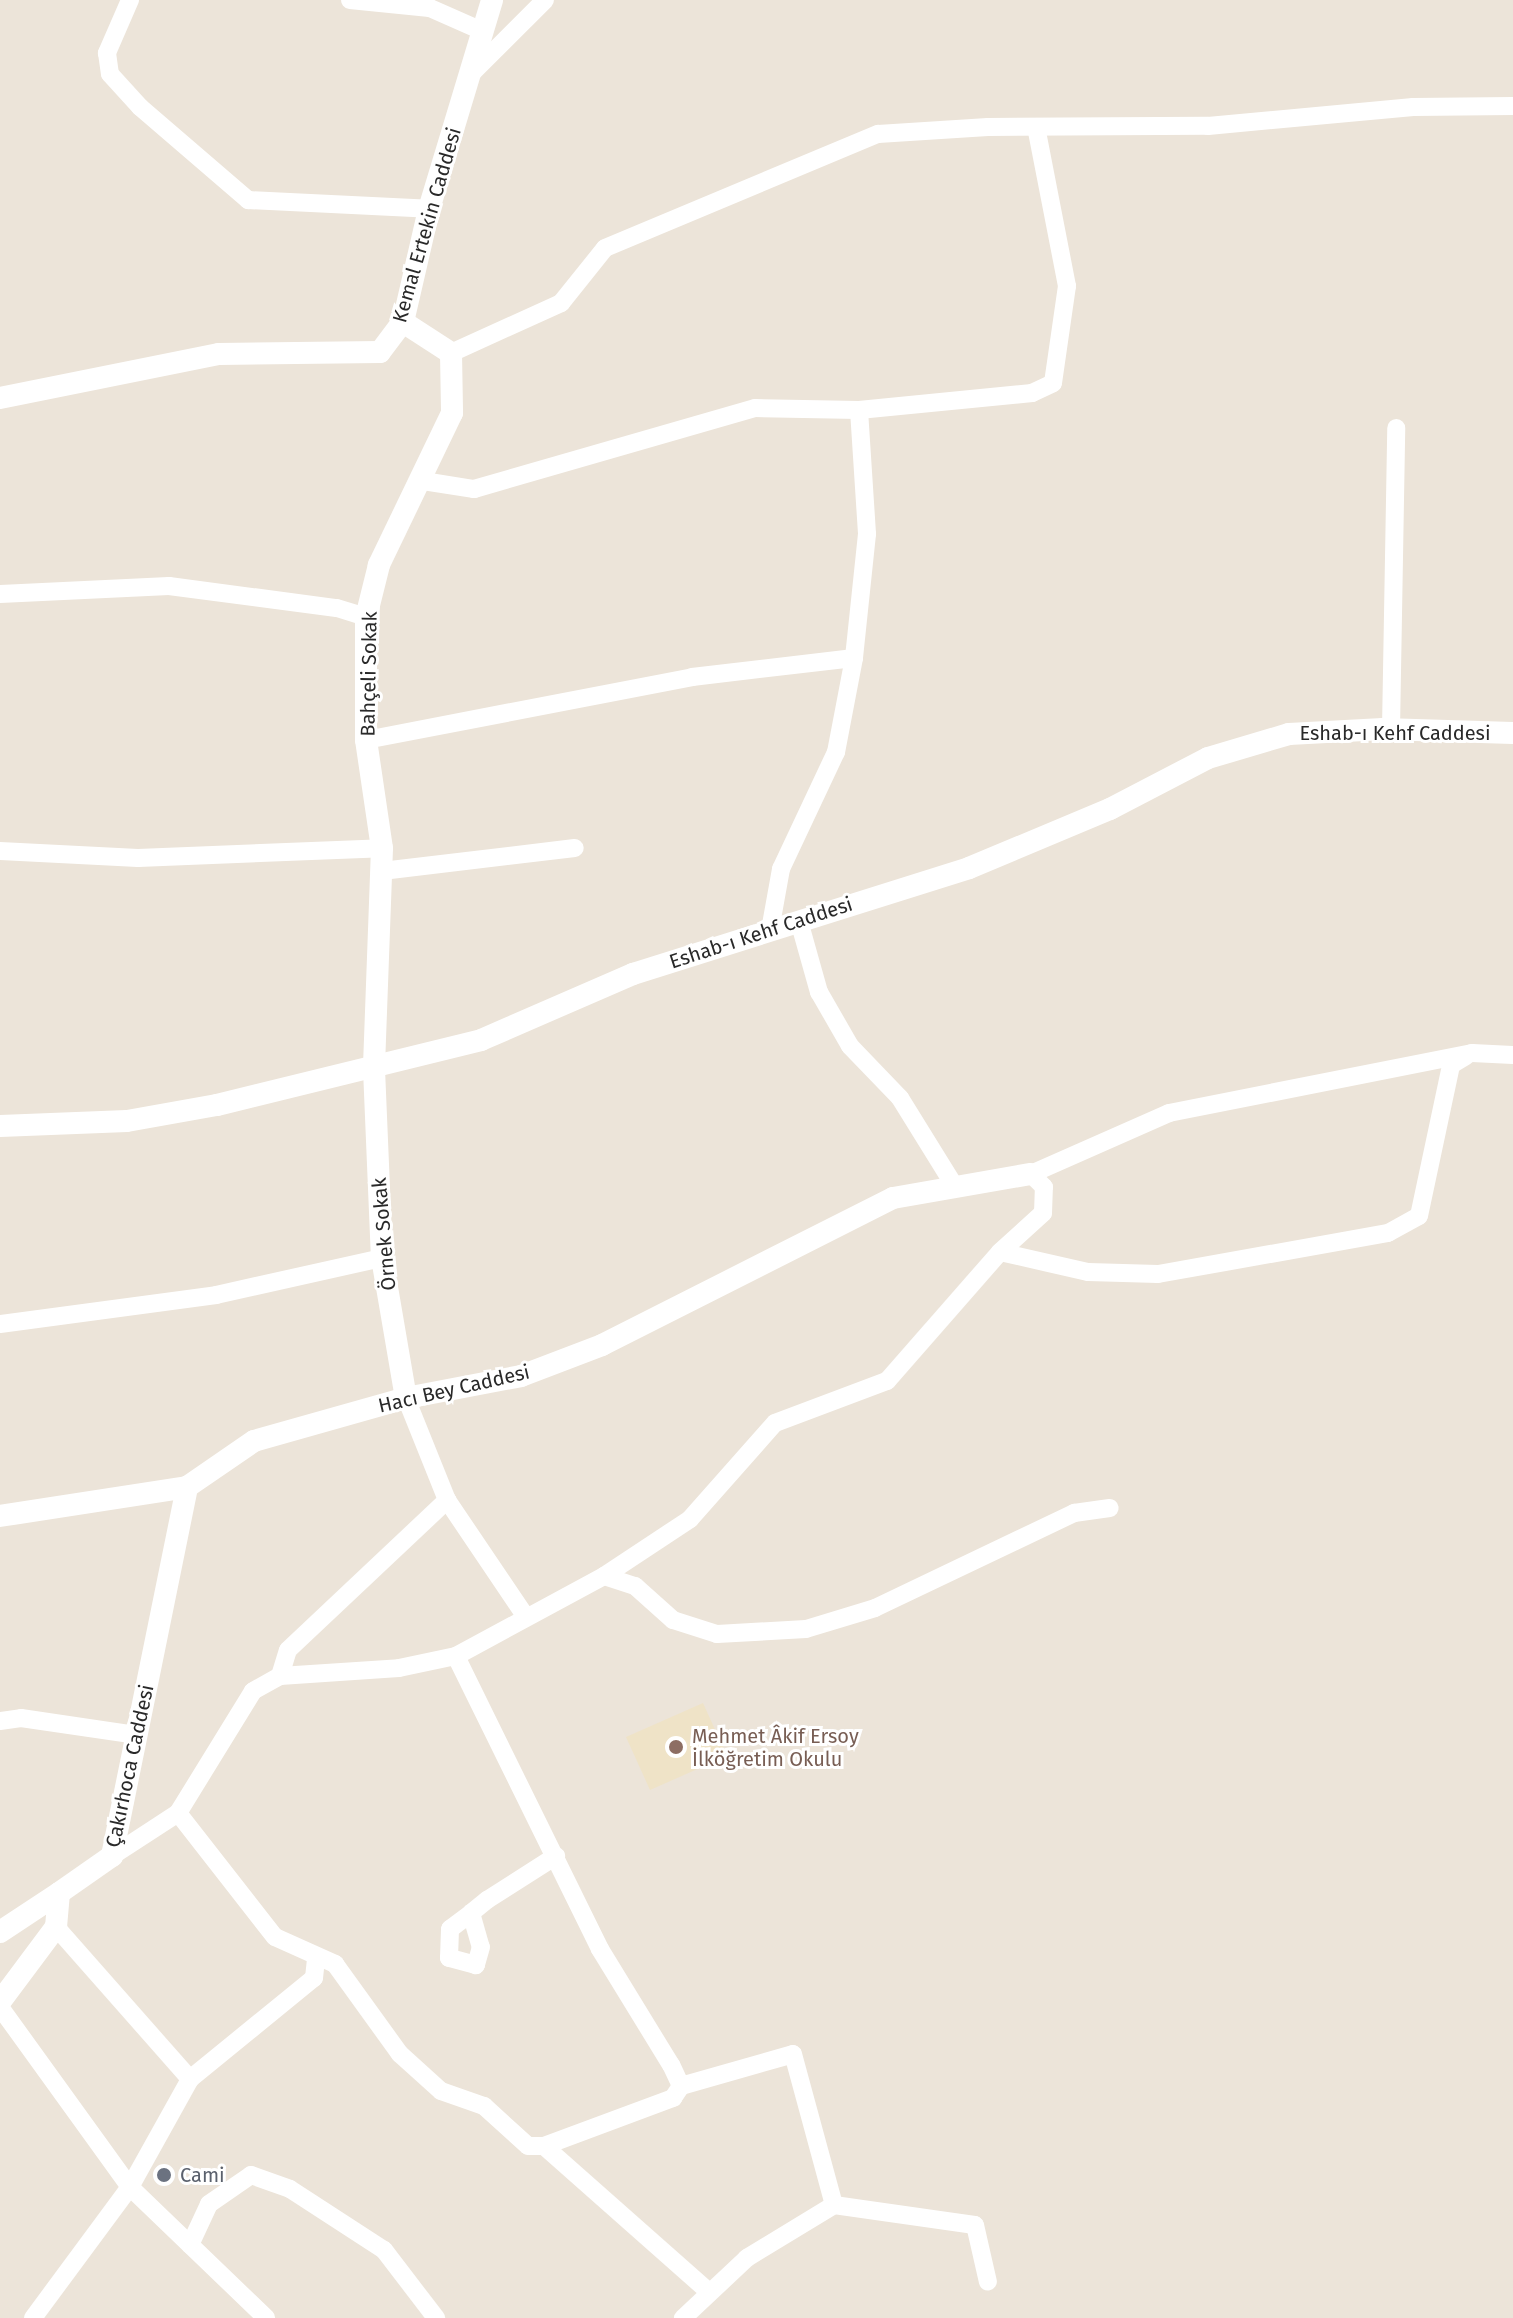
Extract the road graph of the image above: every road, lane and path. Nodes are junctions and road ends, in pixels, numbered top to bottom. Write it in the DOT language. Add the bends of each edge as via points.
graph roads {
  1 [pos="130,0"];
  2 [pos="350,0"];
  3 [pos="492,0"];
  4 [pos="545,0"];
  5 [pos="482,31"];
  6 [pos="470,75"];
  7 [pos="1513,106"];
  8 [pos="1036,127"];
  9 [pos="429,209"];
  10 [pos="403,322"];
  11 [pos="451,353"];
  12 [pos="0,398"];
  13 [pos="859,410"];
  14 [pos="1396,428"];
  15 [pos="423,481"];
  16 [pos="0,594"];
  17 [pos="366,617"];
  18 [pos="854,658"];
  19 [pos="1391,729"];
  20 [pos="1513,733"];
  21 [pos="366,740"];
  22 [pos="382,848"];
  23 [pos="575,848"];
  24 [pos="0,851"];
  25 [pos="382,871"];
  26 [pos="799,921"];
  27 [pos="770,930"];
  28 [pos="1472,1053"];
  29 [pos="1513,1055"];
  30 [pos="374,1069"];
  31 [pos="0,1126"];
  32 [pos="1031,1174"];
  33 [pos="954,1185"];
  34 [pos="1000,1252"];
  35 [pos="382,1258"];
  36 [pos="0,1324"];
  37 [pos="406,1398"];
  38 [pos="187,1487"];
  39 [pos="447,1500"];
  40 [pos="1110,1508"];
  41 [pos="0,1516"];
  42 [pos="604,1576"];
  43 [pos="526,1617"];
  44 [pos="456,1656"];
  45 [pos="280,1676"];
  46 [pos="0,1721"];
  47 [pos="136,1735"];
  48 [pos="178,1813"];
  49 [pos="112,1856"];
  50 [pos="556,1856"];
  51 [pos="59,1893"];
  52 [pos="471,1913"];
  53 [pos="56,1927"];
  54 [pos="0,1932"];
  55 [pos="316,1959"];
  56 [pos="0,2004"];
  57 [pos="190,2079"];
  58 [pos="681,2086"];
  59 [pos="544,2146"];
  60 [pos="130,2187"];
  61 [pos="834,2205"];
  62 [pos="190,2245"];
  63 [pos="988,2282"];
  64 [pos="709,2292"];
  65 [pos="33,2318"];
  66 [pos="266,2318"];
  67 [pos="436,2318"];
  68 [pos="683,2318"];
  1 -- 9 [label="street" via="107,53 110,74 140,107 248,200"];
  2 -- 5 [label="street" via="430,8"];
  3 -- 5 [label="street, Kemal Ertekin Caddesi"];
  4 -- 6 [label="street"];
  5 -- 6 [label="street, Kemal Ertekin Caddesi"];
  6 -- 9 [label="street, Kemal Ertekin Caddesi"];
  7 -- 8 [label="street" via="1413,107 1208,126"];
  8 -- 11 [label="street" via="878,134 605,248 561,303"];
  8 -- 13 [label="street" via="1067,286 1053,383 1032,393"];
  9 -- 10 [label="street, Kemal Ertekin Caddesi"];
  10 -- 11 [label="street"];
  10 -- 12 [label="street, Kemal Ertekin Caddesi" via="380,352 219,354"];
  11 -- 15 [label="street, Bahçeli Sokak" via="452,413"];
  13 -- 15 [label="street" via="755,408 474,489"];
  13 -- 18 [label="street" via="867,534"];
  14 -- 19 [label="street"];
  15 -- 17 [label="street, Bahçeli Sokak" via="379,565"];
  16 -- 17 [label="street" via="169,586 337,608"];
  17 -- 21 [label="street, Bahçeli Sokak"];
  18 -- 21 [label="street" via="692,677"];
  18 -- 27 [label="street" via="836,752 781,869"];
  19 -- 20 [label="street, Eshab-ı Kehf Caddesi"];
  19 -- 26 [label="street, Eshab-ı Kehf Caddesi" via="1289,734 1208,758 1110,809 969,868"];
  21 -- 22 [label="street, Bahçeli Sokak"];
  22 -- 24 [label="street" via="138,858"];
  22 -- 25 [label="street, Bahçeli Sokak"];
  23 -- 25 [label="street"];
  25 -- 30 [label="street, Bahçeli Sokak"];
  26 -- 27 [label="street, Eshab-ı Kehf Caddesi"];
  26 -- 33 [label="street" via="819,992 850,1046 900,1098"];
  27 -- 30 [label="street, Eshab-ı Kehf Caddesi" via="633,974 481,1040"];
  28 -- 29 [label="street"];
  28 -- 32 [label="street" via="1169,1113"];
  28 -- 34 [label="street" via="1451,1065 1419,1216 1388,1233 1158,1274 1088,1272"];
  30 -- 31 [label="street, Eshab-ı Kehf Caddesi" via="127,1121"];
  30 -- 35 [label="street, Örnek Sokak"];
  32 -- 33 [label="street, Hacı Bey Caddesi"];
  32 -- 34 [label="street" via="1044,1187 1043,1213"];
  33 -- 37 [label="street, Hacı Bey Caddesi" via="893,1198 845,1218 602,1345 521,1376"];
  34 -- 42 [label="street" via="887,1381 775,1423 690,1519"];
  35 -- 36 [label="street" via="216,1295"];
  35 -- 37 [label="street, Örnek Sokak"];
  37 -- 38 [label="street, Hacı Bey Caddesi" via="254,1441"];
  37 -- 39 [label="street"];
  38 -- 41 [label="street, Hacı Bey Caddesi"];
  38 -- 47 [label="street, Çakırhoca Caddesi"];
  39 -- 43 [label="street"];
  39 -- 45 [label="street" via="288,1650"];
  40 -- 42 [label="street" via="1074,1513 888,1602 806,1629 717,1634 673,1620 635,1586"];
  42 -- 43 [label="street"];
  43 -- 44 [label="street"];
  44 -- 45 [label="street" via="399,1668"];
  44 -- 50 [label="street"];
  45 -- 48 [label="street" via="253,1691"];
  46 -- 47 [label="street" via="21,1718"];
  47 -- 49 [label="street, Çakırhoca Caddesi"];
  48 -- 49 [label="street"];
  48 -- 55 [label="street" via="275,1937"];
  49 -- 51 [label="street, Çakırhoca Caddesi"];
  50 -- 52 [label="street"];
  50 -- 58 [label="street" via="600,1949"];
  51 -- 53 [label="street"];
  51 -- 54 [label="street, Çakırhoca Caddesi"];
  52 -- 52 [label="street" via="450,1929 449,1958 476,1965 489,1947"];
  53 -- 56 [label="street"];
  53 -- 57 [label="street"];
  55 -- 57 [label="street" via="314,1978"];
  55 -- 59 [label="street" via="335,1964 400,2054 441,2091 484,2106 528,2146"];
  56 -- 60 [label="street"];
  57 -- 60 [label="street"];
  58 -- 59 [label="street" via="673,2098"];
  58 -- 61 [label="street" via="793,2054"];
  59 -- 64 [label="street"];
  60 -- 62 [label="street"];
  60 -- 65 [label="street"];
  61 -- 63 [label="street" via="975,2225"];
  61 -- 64 [label="street" via="747,2258"];
  62 -- 66 [label="street"];
  62 -- 67 [label="street" via="209,2204 251,2175 290,2189 384,2250"];
  64 -- 68 [label="street"];
}
